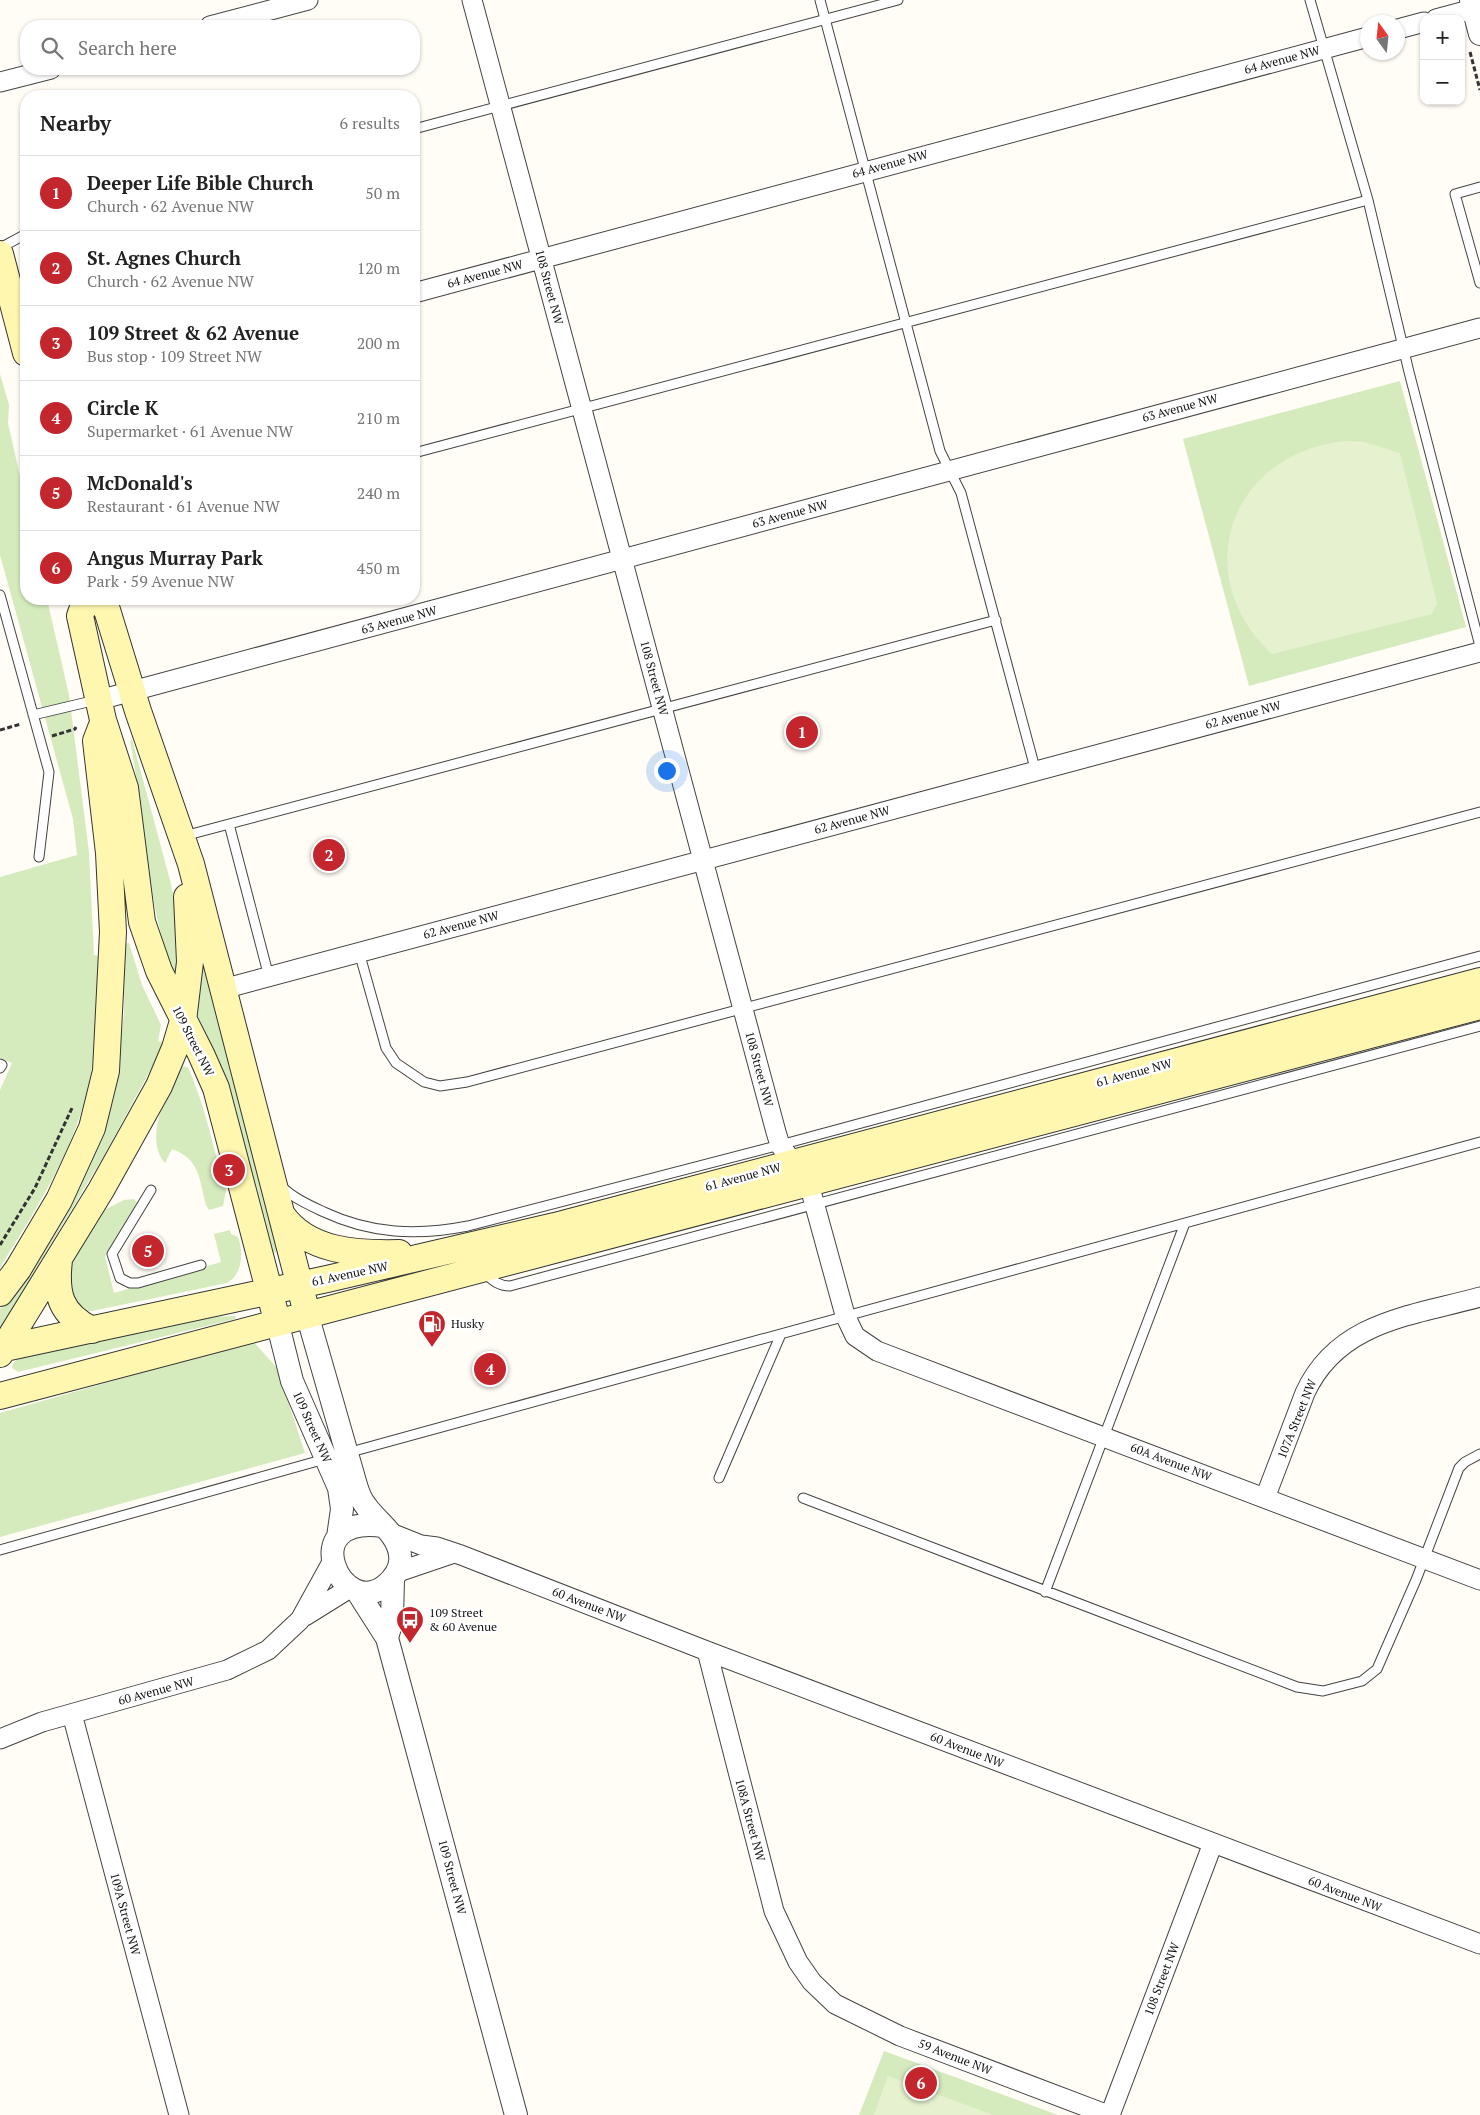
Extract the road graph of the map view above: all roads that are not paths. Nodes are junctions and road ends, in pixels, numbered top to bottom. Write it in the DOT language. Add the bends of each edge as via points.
graph roads {
  1 [pos="308,0"];
  2 [pos="472,0"];
  3 [pos="820,0"];
  4 [pos="898,0"];
  5 [pos="1310,0"];
  6 [pos="1475,5"];
  7 [pos="1447,15"];
  8 [pos="825,19"];
  9 [pos="233,20"];
  10 [pos="1420,23"];
  11 [pos="1405,27"];
  12 [pos="1474,38"];
  13 [pos="1360,39"];
  14 [pos="1323,49"];
  15 [pos="27,75"];
  16 [pos="0,82"];
  17 [pos="500,107"];
  18 [pos="420,127"];
  19 [pos="865,171"];
  20 [pos="1480,188"];
  21 [pos="1368,200"];
  22 [pos="20,237"];
  23 [pos="0,248"];
  24 [pos="0,254"];
  25 [pos="541,258"];
  26 [pos="1480,283"];
  27 [pos="420,291"];
  28 [pos="907,321"];
  29 [pos="1480,328"];
  30 [pos="20,330"];
  31 [pos="1403,348"];
  32 [pos="581,408"];
  33 [pos="420,451"];
  34 [pos="949,470"];
  35 [pos="622,559"];
  36 [pos="0,595"];
  37 [pos="84,605"];
  38 [pos="103,605"];
  39 [pos="996,620"];
  40 [pos="1480,646"];
  41 [pos="1480,652"];
  42 [pos="132,692"];
  43 [pos="101,710"];
  44 [pos="662,710"];
  45 [pos="34,718"];
  46 [pos="1036,772"];
  47 [pos="1480,812"];
  48 [pos="229,824"];
  49 [pos="181,836"];
  50 [pos="39,857"];
  51 [pos="703,860"];
  52 [pos="359,952"];
  53 [pos="1480,956"];
  54 [pos="269,977"];
  55 [pos="1480,981"];
  56 [pos="224,989"];
  57 [pos="1480,1006"];
  58 [pos="743,1011"];
  59 [pos="183,1021"];
  60 [pos="1480,1026"];
  61 [pos="1480,1142"];
  62 [pos="787,1154"];
  63 [pos="271,1175"];
  64 [pos="151,1190"];
  65 [pos="812,1195"];
  66 [pos="282,1214"];
  67 [pos="1186,1223"];
  68 [pos="479,1258"];
  69 [pos="59,1260"];
  70 [pos="200,1265"];
  71 [pos="300,1285"];
  72 [pos="270,1291"];
  73 [pos="0,1293"];
  74 [pos="1480,1297"];
  75 [pos="307,1314"];
  76 [pos="845,1316"];
  77 [pos="277,1322"];
  78 [pos="92,1330"];
  79 [pos="782,1334"];
  80 [pos="863,1343"];
  81 [pos="2,1350"];
  82 [pos="0,1396"];
  83 [pos="1105,1438"];
  84 [pos="1480,1454"];
  85 [pos="335,1456"];
  86 [pos="719,1478"];
  87 [pos="803,1498"];
  88 [pos="1265,1498"];
  89 [pos="387,1529"];
  90 [pos="338,1537"];
  91 [pos="0,1550"];
  92 [pos="454,1553"];
  93 [pos="1424,1560"];
  94 [pos="332,1562"];
  95 [pos="395,1575"];
  96 [pos="1480,1580"];
  97 [pos="354,1589"];
  98 [pos="1045,1592"];
  99 [pos="300,1620"];
  100 [pos="387,1638"];
  101 [pos="706,1651"];
  102 [pos="72,1714"];
  103 [pos="0,1739"];
  104 [pos="1213,1844"];
  105 [pos="1480,1944"];
  106 [pos="812,1982"];
  107 [pos="179,2115"];
  108 [pos="516,2115"];
  109 [pos="1109,2115"];
  1 -- 9 [label="street"];
  2 -- 17 [label="street, 108 Street NW"];
  3 -- 8 [label="lane"];
  4 -- 8 [label="lane"];
  5 -- 14 [label="lane"];
  6 -- 7 [label="street"];
  6 -- 12 [label="street"];
  8 -- 17 [label="lane"];
  8 -- 19 [label="lane"];
  10 -- 11 [label="street"];
  13 -- 14 [label="street, 64 Avenue NW"];
  14 -- 19 [label="street, 64 Avenue NW"];
  14 -- 21 [label="lane"];
  15 -- 16 [label="street"];
  17 -- 18 [label="lane"];
  17 -- 25 [label="street, 108 Street NW"];
  19 -- 25 [label="street, 64 Avenue NW"];
  19 -- 28 [label="lane"];
  20 -- 26 [label="lane" via="1455,194"];
  21 -- 28 [label="lane"];
  21 -- 31 [label="lane"];
  22 -- 23 [label="lane"];
  24 -- 30 [label="main road"];
  25 -- 27 [label="street, 64 Avenue NW"];
  25 -- 32 [label="street, 108 Street NW"];
  28 -- 32 [label="lane"];
  28 -- 34 [label="lane" via="940,451"];
  29 -- 31 [label="street, 63 Avenue NW"];
  31 -- 34 [label="street, 63 Avenue NW"];
  31 -- 40 [label="lane"];
  32 -- 33 [label="lane"];
  32 -- 35 [label="street, 108 Street NW"];
  34 -- 35 [label="street, 63 Avenue NW"];
  34 -- 39 [label="lane" via="960,493"];
  35 -- 42 [label="street, 63 Avenue NW"];
  35 -- 44 [label="street, 108 Street NW"];
  36 -- 45 [label="lane"];
  37 -- 43 [label="main road, 109 Street NW" via="80,616"];
  38 -- 42 [label="main road, 109 Street NW"];
  39 -- 44 [label="lane"];
  39 -- 46 [label="lane"];
  41 -- 46 [label="street, 62 Avenue NW"];
  42 -- 43 [label="street, 63 Avenue NW"];
  42 -- 49 [label="main road, 109 Street NW"];
  43 -- 45 [label="lane"];
  43 -- 59 [label="main road, 109 Street NW" via="126,788 142,922 159,971"];
  43 -- 73 [label="main road" via="96,741 109,853 113,932 106,1072 92,1128 59,1200"];
  44 -- 48 [label="lane"];
  44 -- 51 [label="street, 108 Street NW"];
  45 -- 50 [label="lane" via="49,772"];
  46 -- 51 [label="street, 62 Avenue NW"];
  47 -- 58 [label="lane"];
  48 -- 49 [label="lane"];
  48 -- 54 [label="lane"];
  49 -- 56 [label="main road, 109 Street NW"];
  49 -- 59 [label="main road" via="190,962"];
  51 -- 52 [label="street, 62 Avenue NW"];
  51 -- 58 [label="street, 108 Street NW"];
  52 -- 54 [label="street, 62 Avenue NW"];
  52 -- 58 [label="lane" via="386,1048 396,1063 410,1074 440,1086 468,1082"];
  53 -- 62 [label="lane, 61 Avenue NW"];
  54 -- 56 [label="street, 62 Avenue NW"];
  55 -- 62 [label="main road, 61 Avenue NW"];
  56 -- 63 [label="main road, 109 Street NW"];
  57 -- 65 [label="main road, 61 Avenue NW"];
  58 -- 62 [label="street, 108 Street NW"];
  59 -- 69 [label="main road" via="159,1086"];
  59 -- 72 [label="main road, 109 Street NW" via="216,1088"];
  60 -- 65 [label="lane, 61 Avenue NW"];
  61 -- 67 [label="lane"];
  62 -- 63 [label="lane, 61 Avenue NW" via="428,1233 386,1231 356,1225 294,1196"];
  62 -- 65 [label="street, 108 Street NW"];
  62 -- 68 [label="main road, 61 Avenue NW"];
  63 -- 66 [label="main road, 109 Street NW"];
  64 -- 70 [label="lane" via="112,1254 120,1278 138,1283"];
  65 -- 68 [label="main road, 61 Avenue NW"];
  65 -- 76 [label="street, 108 Street NW"];
  66 -- 68 [label="main road" via="305,1239 343,1250"];
  66 -- 71 [label="main road, 109 Street NW"];
  67 -- 76 [label="lane"];
  67 -- 83 [label="lane"];
  68 -- 71 [label="main road, 61 Avenue NW"];
  68 -- 75 [label="main road, 61 Avenue NW"];
  69 -- 78 [label="main road" via="57,1287 63,1305 68,1314"];
  69 -- 81 [label="main road"];
  71 -- 72 [label="main road, 61 Avenue NW"];
  71 -- 75 [label="main road, 109 Street NW"];
  72 -- 77 [label="main road, 109 Street NW"];
  72 -- 78 [label="main road, 61 Avenue NW"];
  74 -- 88 [label="street, 107A Street NW" via="1367,1329 1330,1354 1311,1379"];
  75 -- 77 [label="main road, 61 Avenue NW"];
  75 -- 85 [label="street, 109 Street NW"];
  76 -- 79 [label="lane"];
  76 -- 80 [label="street, 108 Street NW" via="850,1329"];
  77 -- 82 [label="main road, 61 Avenue NW"];
  77 -- 85 [label="street, 109 Street NW" via="292,1381"];
  78 -- 81 [label="main road, 61 Avenue NW"];
  79 -- 85 [label="lane"];
  79 -- 86 [label="lane"];
  80 -- 83 [label="street, 60A Avenue NW"];
  83 -- 88 [label="street, 60A Avenue NW"];
  83 -- 98 [label="lane"];
  84 -- 93 [label="lane" via="1459,1468"];
  85 -- 89 [label="street, 109 Street NW" via="362,1499"];
  85 -- 90 [label="street, 109 Street NW" via="342,1509"];
  85 -- 91 [label="lane"];
  87 -- 98 [label="lane"];
  88 -- 93 [label="street, 60A Avenue NW"];
  89 -- 90 [label="street" via="358,1525"];
  89 -- 92 [label="street, 60 Avenue NW" via="421,1545 437,1546"];
  89 -- 95 [label="street" via="397,1542 400,1555"];
  90 -- 94 [label="street" via="333,1545"];
  92 -- 95 [label="street"];
  92 -- 101 [label="street, 60 Avenue NW"];
  93 -- 96 [label="street, 60A Avenue NW"];
  93 -- 98 [label="lane" via="1377,1669 1362,1681 1323,1691 1297,1688"];
  94 -- 97 [label="street" via="338,1574"];
  94 -- 99 [label="street, 60 Avenue NW"];
  95 -- 97 [label="street" via="376,1590"];
  95 -- 100 [label="street, 109 Street NW" via="392,1620"];
  97 -- 99 [label="street, 60 Avenue NW"];
  97 -- 100 [label="street, 109 Street NW"];
  99 -- 102 [label="street, 60 Avenue NW" via="268,1650 226,1670"];
  100 -- 108 [label="street, 109 Street NW"];
  101 -- 104 [label="street, 60 Avenue NW"];
  101 -- 106 [label="street, 108A Street NW" via="774,1911 798,1962"];
  102 -- 103 [label="street, 60 Avenue NW"];
  102 -- 107 [label="street, 109A Street NW"];
  104 -- 105 [label="street, 60 Avenue NW"];
  104 -- 109 [label="street, 108 Street NW"];
  106 -- 109 [label="street, 59 Avenue NW" via="835,2004 900,2036"];
}
